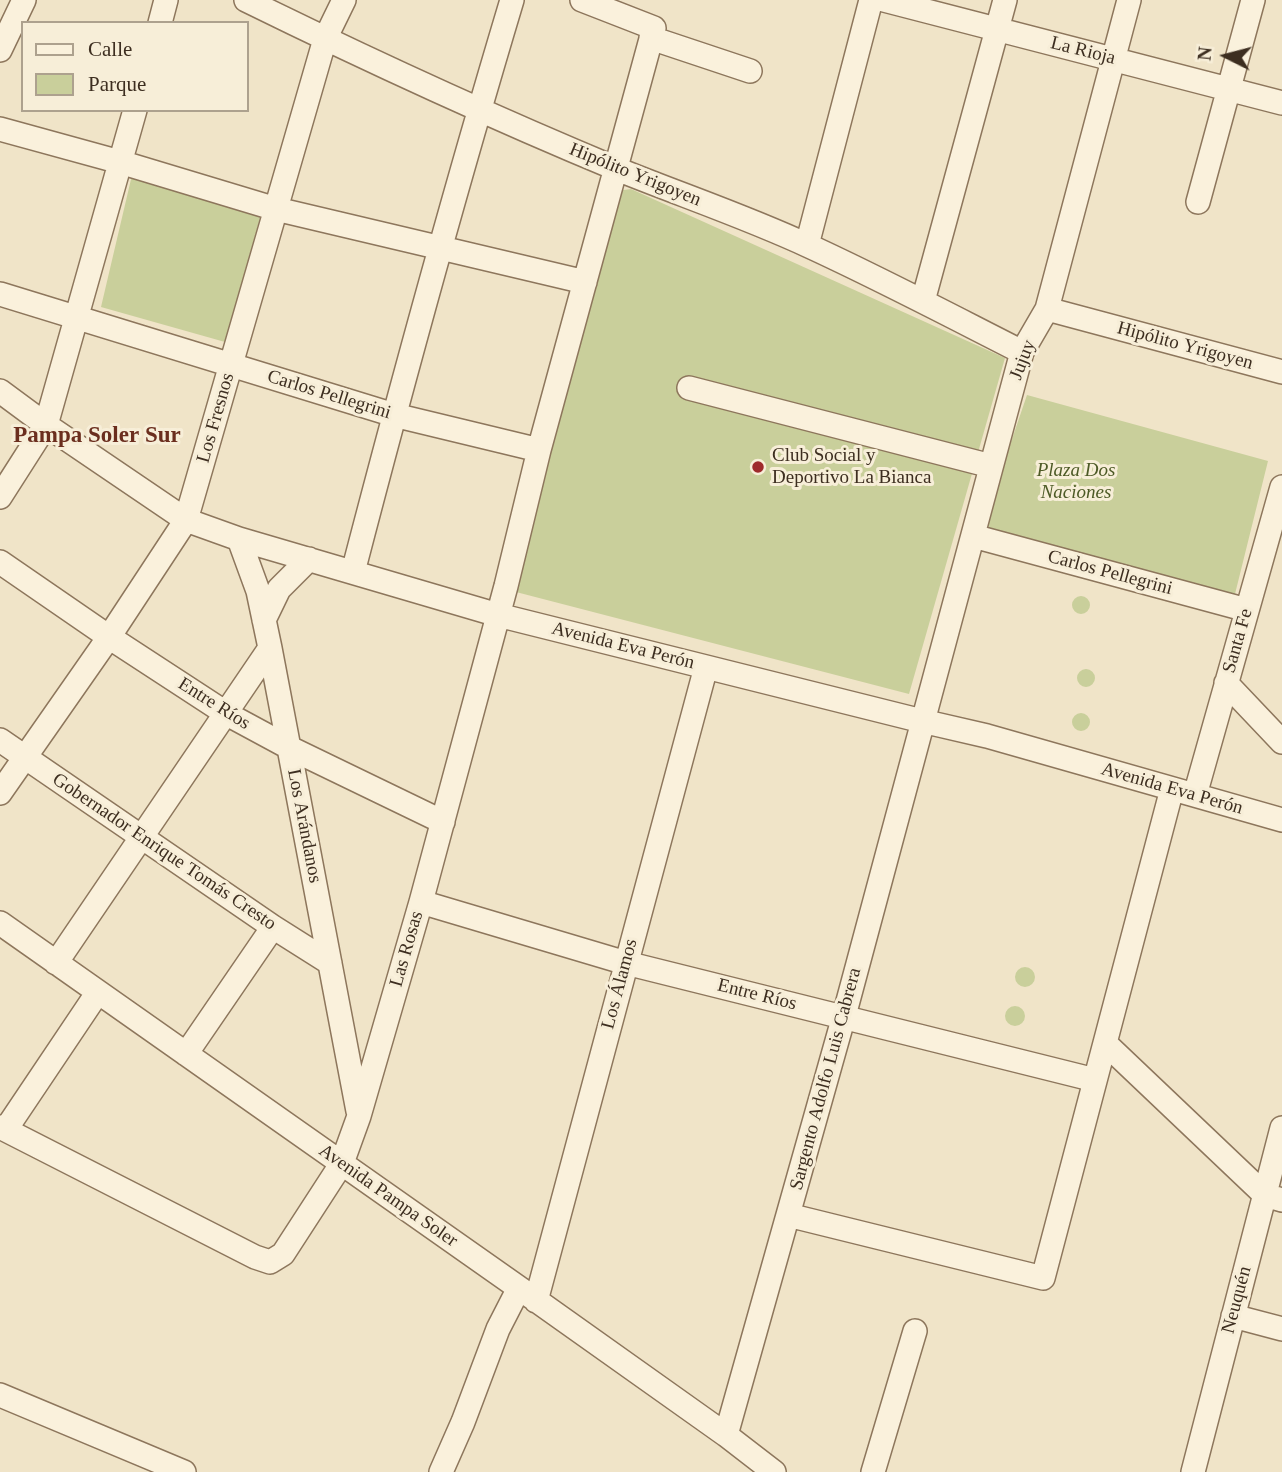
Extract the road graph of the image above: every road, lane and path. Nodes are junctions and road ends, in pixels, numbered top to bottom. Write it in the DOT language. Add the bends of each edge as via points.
graph roads {
  1 [pos="24,0"];
  2 [pos="166,0"];
  3 [pos="246,0"];
  4 [pos="344,0"];
  5 [pos="512,0"];
  6 [pos="583,0"];
  7 [pos="871,0"];
  8 [pos="884,0"];
  9 [pos="1005,0"];
  10 [pos="1129,0"];
  11 [pos="1253,0"];
  12 [pos="161,21"];
  13 [pos="998,30"];
  14 [pos="652,33"];
  15 [pos="325,39"];
  16 [pos="0,50"];
  17 [pos="1114,60"];
  18 [pos="750,71"];
  19 [pos="1230,89"];
  20 [pos="1282,103"];
  21 [pos="480,109"];
  22 [pos="134,112"];
  23 [pos="0,129"];
  24 [pos="120,162"];
  25 [pos="616,168"];
  26 [pos="1198,202"];
  27 [pos="276,209"];
  28 [pos="807,245"];
  29 [pos="441,248"];
  30 [pos="585,282"];
  31 [pos="0,294"];
  32 [pos="923,301"];
  33 [pos="1047,309"];
  34 [pos="77,318"];
  35 [pos="1022,352"];
  36 [pos="232,366"];
  37 [pos="1282,372"];
  38 [pos="689,388"];
  39 [pos="0,391"];
  40 [pos="394,415"];
  41 [pos="46,425"];
  42 [pos="539,450"];
  43 [pos="991,466"];
  44 [pos="1282,487"];
  45 [pos="0,496"];
  46 [pos="186,520"];
  47 [pos="1277,530"];
  48 [pos="973,536"];
  49 [pos="239,539"];
  50 [pos="309,559"];
  51 [pos="0,562"];
  52 [pos="353,572"];
  53 [pos="1247,610"];
  54 [pos="498,615"];
  55 [pos="264,620"];
  56 [pos="109,637"];
  57 [pos="270,648"];
  58 [pos="706,667"];
  59 [pos="1226,684"];
  60 [pos="227,714"];
  61 [pos="922,721"];
  62 [pos="0,740"];
  63 [pos="1282,742"];
  64 [pos="290,748"];
  65 [pos="26,758"];
  66 [pos="1172,789"];
  67 [pos="0,793"];
  68 [pos="1195,795"];
  69 [pos="1282,820"];
  70 [pos="443,822"];
  71 [pos="142,837"];
  72 [pos="421,902"];
  73 [pos="0,923"];
  74 [pos="273,927"];
  75 [pos="57,963"];
  76 [pos="330,963"];
  77 [pos="626,963"];
  78 [pos="98,992"];
  79 [pos="844,1016"];
  80 [pos="1105,1043"];
  81 [pos="186,1054"];
  82 [pos="1095,1080"];
  83 [pos="359,1116"];
  84 [pos="3,1128"];
  85 [pos="1282,1128"];
  86 [pos="342,1163"];
  87 [pos="1273,1197"];
  88 [pos="788,1215"];
  89 [pos="528,1294"];
  90 [pos="1233,1316"];
  91 [pos="1282,1329"];
  92 [pos="915,1331"];
  93 [pos="0,1395"];
  94 [pos="726,1435"];
  95 [pos="184,1472"];
  96 [pos="441,1472"];
  97 [pos="774,1472"];
  98 [pos="873,1472"];
  99 [pos="1193,1472"];
  1 -- 16 [label="street"];
  2 -- 12 [label="street"];
  3 -- 15 [label="street, Hipólito Yrigoyen"];
  4 -- 15 [label="street, Los Fresnos"];
  5 -- 21 [label="street"];
  6 -- 14 [label="street"];
  7 -- 28 [label="street"];
  8 -- 13 [label="street, La Rioja"];
  9 -- 13 [label="street"];
  10 -- 17 [label="street, Jujuy"];
  11 -- 19 [label="street"];
  13 -- 17 [label="street, La Rioja"];
  13 -- 32 [label="street"];
  14 -- 18 [label="street"];
  14 -- 25 [label="street, Las Rosas"];
  15 -- 21 [label="street, Hipólito Yrigoyen"];
  15 -- 27 [label="street, Los Fresnos"];
  17 -- 19 [label="street, La Rioja"];
  17 -- 33 [label="street, Jujuy"];
  19 -- 20 [label="street, La Rioja"];
  19 -- 26 [label="street"];
  21 -- 25 [label="street, Hipólito Yrigoyen"];
  21 -- 29 [label="street"];
  22 -- 24 [label="street"];
  23 -- 24 [label="street"];
  24 -- 27 [label="street"];
  24 -- 34 [label="street"];
  25 -- 28 [label="street, Hipólito Yrigoyen"];
  25 -- 30 [label="street, Las Rosas"];
  27 -- 29 [label="street"];
  27 -- 36 [label="street, Los Fresnos"];
  28 -- 32 [label="street, Hipólito Yrigoyen"];
  29 -- 30 [label="street"];
  29 -- 40 [label="street"];
  30 -- 42 [label="street, Las Rosas"];
  31 -- 34 [label="street, Carlos Pellegrini"];
  32 -- 35 [label="street, Hipólito Yrigoyen"];
  33 -- 35 [label="street, Jujuy"];
  33 -- 37 [label="street, Hipólito Yrigoyen"];
  34 -- 36 [label="street, Carlos Pellegrini"];
  34 -- 41 [label="street"];
  35 -- 43 [label="street, Jujuy"];
  36 -- 40 [label="street, Carlos Pellegrini"];
  36 -- 46 [label="street, Los Fresnos"];
  38 -- 43 [label="street"];
  39 -- 41 [label="street, Avenida Eva Perón"];
  40 -- 42 [label="street, Carlos Pellegrini"];
  40 -- 52 [label="street"];
  41 -- 45 [label="street"];
  41 -- 46 [label="street, Avenida Eva Perón"];
  42 -- 54 [label="street, Las Rosas"];
  43 -- 48 [label="street, Jujuy"];
  44 -- 47 [label="street, Santa Fe"];
  46 -- 49 [label="street, Avenida Eva Perón"];
  46 -- 56 [label="street, Los Fresnos"];
  47 -- 53 [label="street, Santa Fe"];
  48 -- 53 [label="street, Carlos Pellegrini"];
  48 -- 61 [label="street, Jujuy"];
  49 -- 50 [label="street, Avenida Eva Perón"];
  49 -- 55 [label="street, Los Arándanos"];
  50 -- 52 [label="street, Avenida Eva Perón"];
  50 -- 55 [label="street" via="279,589"];
  51 -- 56 [label="street, Entre Ríos"];
  52 -- 54 [label="street, Avenida Eva Perón"];
  53 -- 59 [label="street, Santa Fe"];
  54 -- 58 [label="street, Avenida Eva Perón"];
  54 -- 70 [label="street, Las Rosas"];
  55 -- 57 [label="street, Los Arándanos"];
  56 -- 60 [label="street, Entre Ríos"];
  56 -- 65 [label="street, Los Fresnos"];
  57 -- 60 [label="street"];
  57 -- 64 [label="street, Los Arándanos"];
  58 -- 61 [label="street, Avenida Eva Perón"];
  58 -- 77 [label="street, Los Álamos"];
  59 -- 63 [label="street"];
  59 -- 68 [label="street, Santa Fe"];
  60 -- 64 [label="street, Entre Ríos"];
  60 -- 71 [label="street"];
  61 -- 66 [label="street, Avenida Eva Perón"];
  61 -- 79 [label="street, Sargento Adolfo Luis Cabrera"];
  62 -- 65 [label="street, Gobernador Enrique Tomás Cresto"];
  64 -- 70 [label="street, Entre Ríos"];
  64 -- 76 [label="street, Los Arándanos"];
  65 -- 67 [label="street, Los Fresnos"];
  65 -- 71 [label="street, Gobernador Enrique Tomás Cresto"];
  66 -- 68 [label="street, Avenida Eva Perón"];
  66 -- 80 [label="street"];
  68 -- 69 [label="street, Avenida Eva Perón"];
  70 -- 72 [label="street, Las Rosas"];
  71 -- 74 [label="street, Gobernador Enrique Tomás Cresto"];
  71 -- 75 [label="street"];
  72 -- 77 [label="street, Entre Ríos"];
  72 -- 83 [label="street, Las Rosas"];
  73 -- 75 [label="street, Avenida Pampa Soler"];
  74 -- 76 [label="street, Gobernador Enrique Tomás Cresto"];
  74 -- 81 [label="street"];
  75 -- 78 [label="street, Avenida Pampa Soler"];
  76 -- 83 [label="street, Los Arándanos"];
  77 -- 79 [label="street, Entre Ríos"];
  77 -- 89 [label="street, Los Álamos"];
  78 -- 81 [label="street, Avenida Pampa Soler"];
  78 -- 84 [label="street"];
  79 -- 82 [label="street, Entre Ríos"];
  79 -- 88 [label="street, Sargento Adolfo Luis Cabrera"];
  80 -- 82 [label="street"];
  80 -- 87 [label="street"];
  81 -- 86 [label="street, Avenida Pampa Soler"];
  82 -- 88 [label="street" via="1043,1278"];
  83 -- 86 [label="street, Las Rosas"];
  84 -- 86 [label="street, Las Rosas" via="270,1262 284,1254"];
  85 -- 87 [label="street, Neuquén"];
  86 -- 89 [label="street, Avenida Pampa Soler"];
  87 -- 90 [label="street, Neuquén"];
  88 -- 94 [label="street, Sargento Adolfo Luis Cabrera"];
  89 -- 94 [label="street, Avenida Pampa Soler"];
  89 -- 96 [label="street, Los Álamos" via="498,1329"];
  90 -- 91 [label="street"];
  90 -- 99 [label="street, Neuquén"];
  92 -- 98 [label="street"];
  93 -- 95 [label="street"];
  94 -- 97 [label="street, Avenida Pampa Soler"];
}
